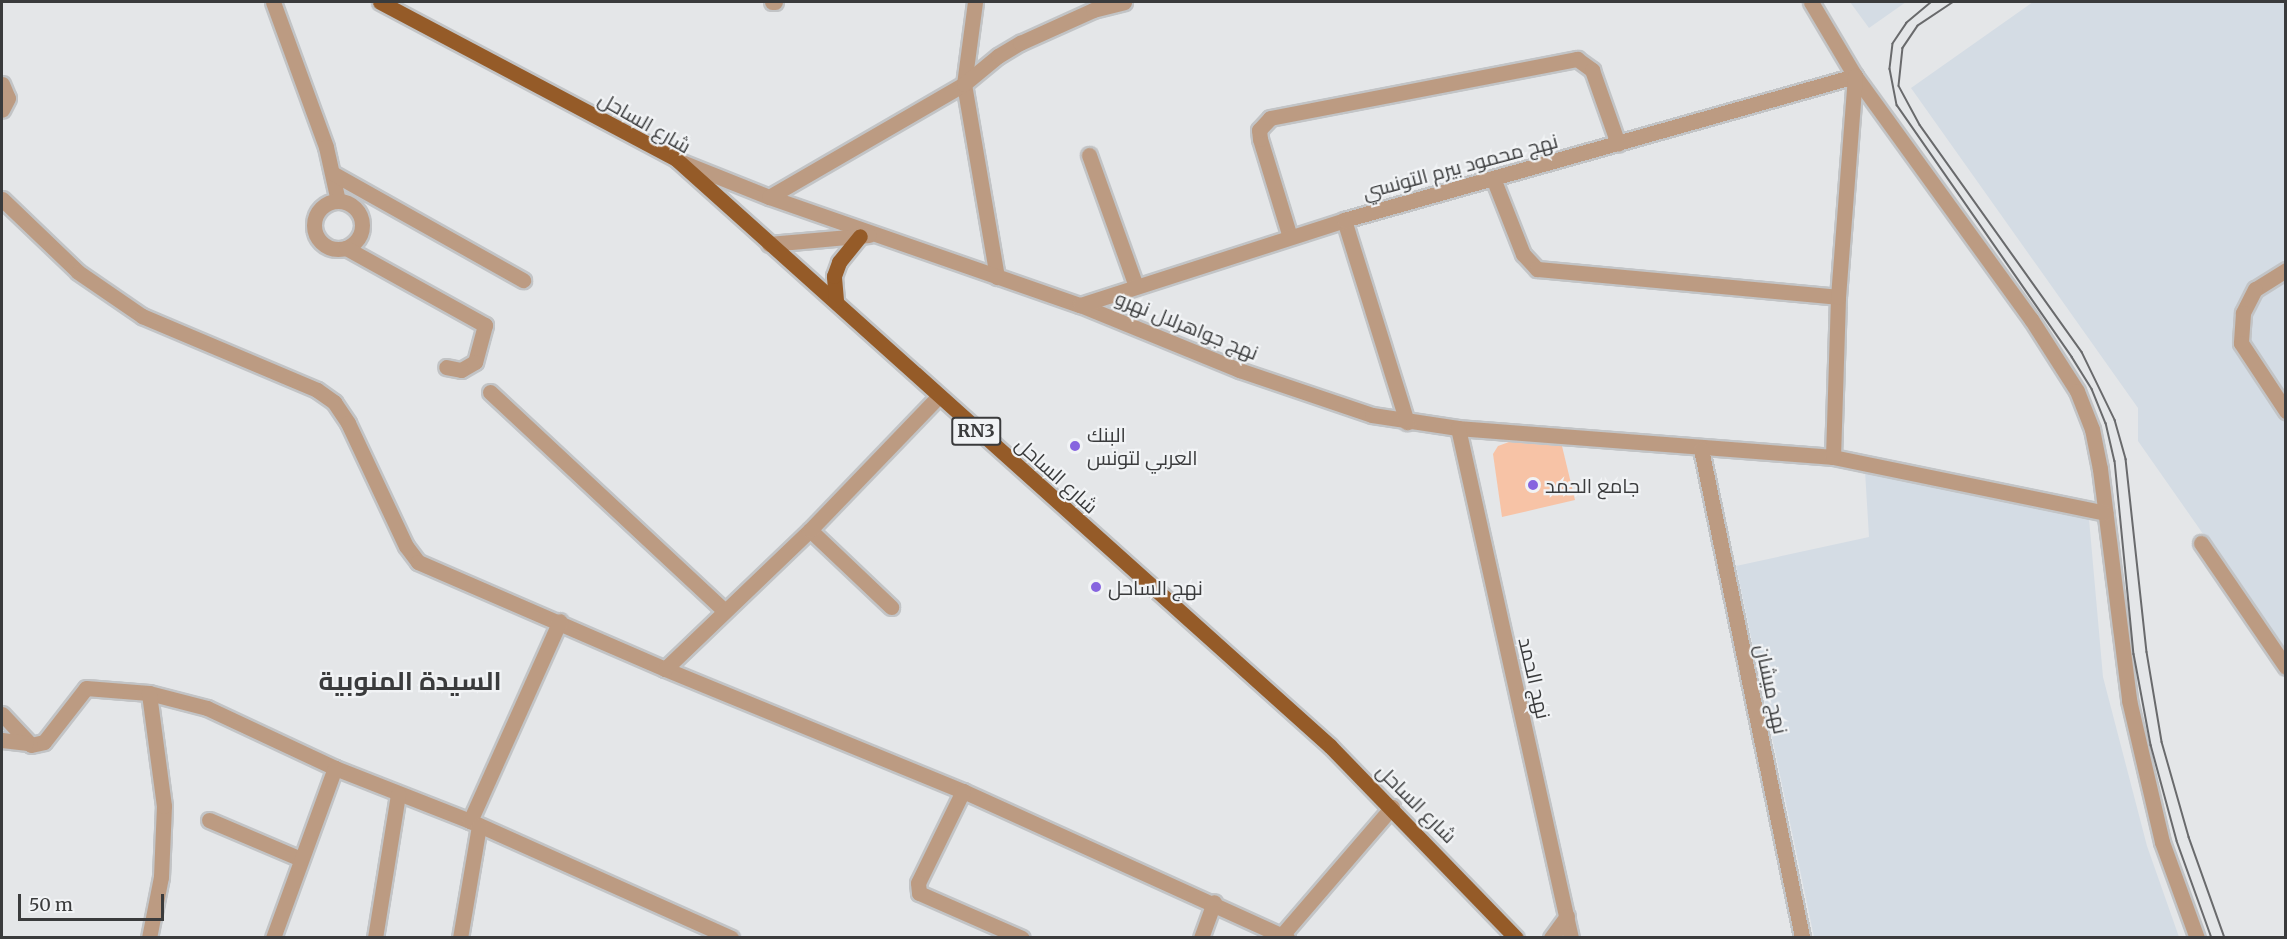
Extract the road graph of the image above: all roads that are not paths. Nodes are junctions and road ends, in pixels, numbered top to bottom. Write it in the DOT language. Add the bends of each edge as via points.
graph roads {
  1 [pos="273,2"];
  2 [pos="380,2"];
  3 [pos="975,2"];
  4 [pos="1124,2"];
  5 [pos="1811,2"];
  6 [pos="1855,76"];
  7 [pos="2,84"];
  8 [pos="964,84"];
  9 [pos="2,110"];
  10 [pos="1618,144"];
  11 [pos="1089,155"];
  12 [pos="676,159"];
  13 [pos="334,174"];
  14 [pos="1493,178"];
  15 [pos="769,197"];
  16 [pos="2,199"];
  17 [pos="338,201"];
  18 [pos="1344,220"];
  19 [pos="878,234"];
  20 [pos="860,236"];
  21 [pos="1290,237"];
  22 [pos="769,244"];
  23 [pos="346,248"];
  24 [pos="2286,270"];
  25 [pos="997,277"];
  26 [pos="523,280"];
  27 [pos="1136,286"];
  28 [pos="1838,297"];
  29 [pos="836,300"];
  30 [pos="1080,305"];
  31 [pos="446,367"];
  32 [pos="490,392"];
  33 [pos="938,398"];
  34 [pos="2286,411"];
  35 [pos="1407,422"];
  36 [pos="1458,428"];
  37 [pos="1701,450"];
  38 [pos="1833,457"];
  39 [pos="2105,513"];
  40 [pos="810,530"];
  41 [pos="2201,543"];
  42 [pos="891,607"];
  43 [pos="725,611"];
  44 [pos="560,621"];
  45 [pos="2286,667"];
  46 [pos="665,669"];
  47 [pos="149,693"];
  48 [pos="2,714"];
  49 [pos="2,740"];
  50 [pos="26,743"];
  51 [pos="335,768"];
  52 [pos="963,791"];
  53 [pos="398,794"];
  54 [pos="1392,807"];
  55 [pos="209,820"];
  56 [pos="474,824"];
  57 [pos="301,859"];
  58 [pos="1214,902"];
  59 [pos="1567,916"];
  60 [pos="1285,936"];
  61 [pos="149,938"];
  62 [pos="273,938"];
  63 [pos="375,938"];
  64 [pos="460,938"];
  65 [pos="731,938"];
  66 [pos="1022,938"];
  67 [pos="1201,938"];
  68 [pos="1516,938"];
  69 [pos="1551,938"];
  70 [pos="1571,938"];
  71 [pos="1802,938"];
  72 [pos="2197,938"];
  1 -- 13 [label="street"];
  2 -- 12 [label="main road, شارع الساحل / RN3"];
  3 -- 8 [label="street"];
  4 -- 8 [label="street" via="1075,17 1020,44 998,56"];
  5 -- 6 [label="street"];
  6 -- 10 [label="street, نهج محمود بيرم التونسي"];
  6 -- 28 [label="street"];
  6 -- 39 [label="street" via="2072,382 2092,429"];
  7 -- 9 [label="street" via="8,98"];
  8 -- 15 [label="street"];
  8 -- 25 [label="street"];
  10 -- 14 [label="street, نهج محمود بيرم التونسي"];
  10 -- 21 [label="street" via="1592,70 1577,59 1270,118 1260,130 1260,139"];
  11 -- 27 [label="street"];
  12 -- 15 [label="street, نهج جواهرلال نهرو"];
  12 -- 22 [label="main road, شارع الساحل / RN3"];
  13 -- 17 [label="street"];
  13 -- 26 [label="street"];
  14 -- 18 [label="street, نهج محمود بيرم التونسي"];
  14 -- 28 [label="street" via="1523,254 1537,269"];
  15 -- 19 [label="street, نهج جواهرلال نهرو"];
  16 -- 44 [label="street" via="78,272 142,316 326,395 343,413 414,558"];
  17 -- 23 [label="street" via="354,207 362,221 359,237"];
  17 -- 23 [label="street" via="322,206 314,229 329,248"];
  18 -- 21 [label="street, نهج محمود بيرم التونسي"];
  18 -- 35 [label="street"];
  19 -- 20 [label="street"];
  19 -- 25 [label="street, نهج جواهرلال نهرو"];
  20 -- 22 [label="street"];
  20 -- 29 [label="main road" via="839,262 834,276"];
  21 -- 27 [label="street, نهج محمود بيرم التونسي"];
  22 -- 29 [label="main road, شارع الساحل / RN3"];
  23 -- 31 [label="street" via="485,325 474,362 460,370"];
  24 -- 34 [label="street" via="2255,289 2243,314 2241,343"];
  25 -- 30 [label="street, نهج جواهرلال نهرو"];
  27 -- 30 [label="street, نهج محمود بيرم التونسي"];
  28 -- 38 [label="street"];
  29 -- 33 [label="main road, شارع الساحل / RN3"];
  30 -- 35 [label="street, نهج جواهرلال نهرو" via="1337,405"];
  32 -- 43 [label="street"];
  33 -- 40 [label="street"];
  33 -- 54 [label="main road, شارع الساحل / RN3" via="1330,746"];
  35 -- 36 [label="street, نهج جواهرلال نهرو"];
  36 -- 37 [label="street, نهج جواهرلال نهرو"];
  36 -- 59 [label="street, نهج الحمد"];
  37 -- 38 [label="street, نهج جواهرلال نهرو"];
  37 -- 71 [label="street, نهج ميشان"];
  38 -- 39 [label="street, نهج جواهرلال نهرو"];
  39 -- 72 [label="street" via="2129,700 2162,842"];
  40 -- 42 [label="street"];
  40 -- 43 [label="street"];
  41 -- 45 [label="street"];
  43 -- 46 [label="street"];
  44 -- 46 [label="street"];
  44 -- 56 [label="street"];
  46 -- 52 [label="street"];
  47 -- 50 [label="street" via="86,688 44,742"];
  47 -- 51 [label="street" via="207,708"];
  47 -- 61 [label="street" via="164,806 161,877"];
  48 -- 50 [label="street"];
  49 -- 50 [label="street"];
  51 -- 53 [label="street"];
  51 -- 57 [label="street"];
  52 -- 58 [label="street"];
  52 -- 66 [label="street" via="918,883 920,893"];
  53 -- 56 [label="street"];
  53 -- 63 [label="street"];
  54 -- 60 [label="street"];
  54 -- 68 [label="main road, شارع الساحل / RN3"];
  55 -- 57 [label="street"];
  56 -- 64 [label="street"];
  56 -- 65 [label="street"];
  57 -- 62 [label="street"];
  58 -- 60 [label="street"];
  58 -- 67 [label="street"];
  59 -- 69 [label="street"];
  59 -- 70 [label="street, نهج الحمد"];
}
